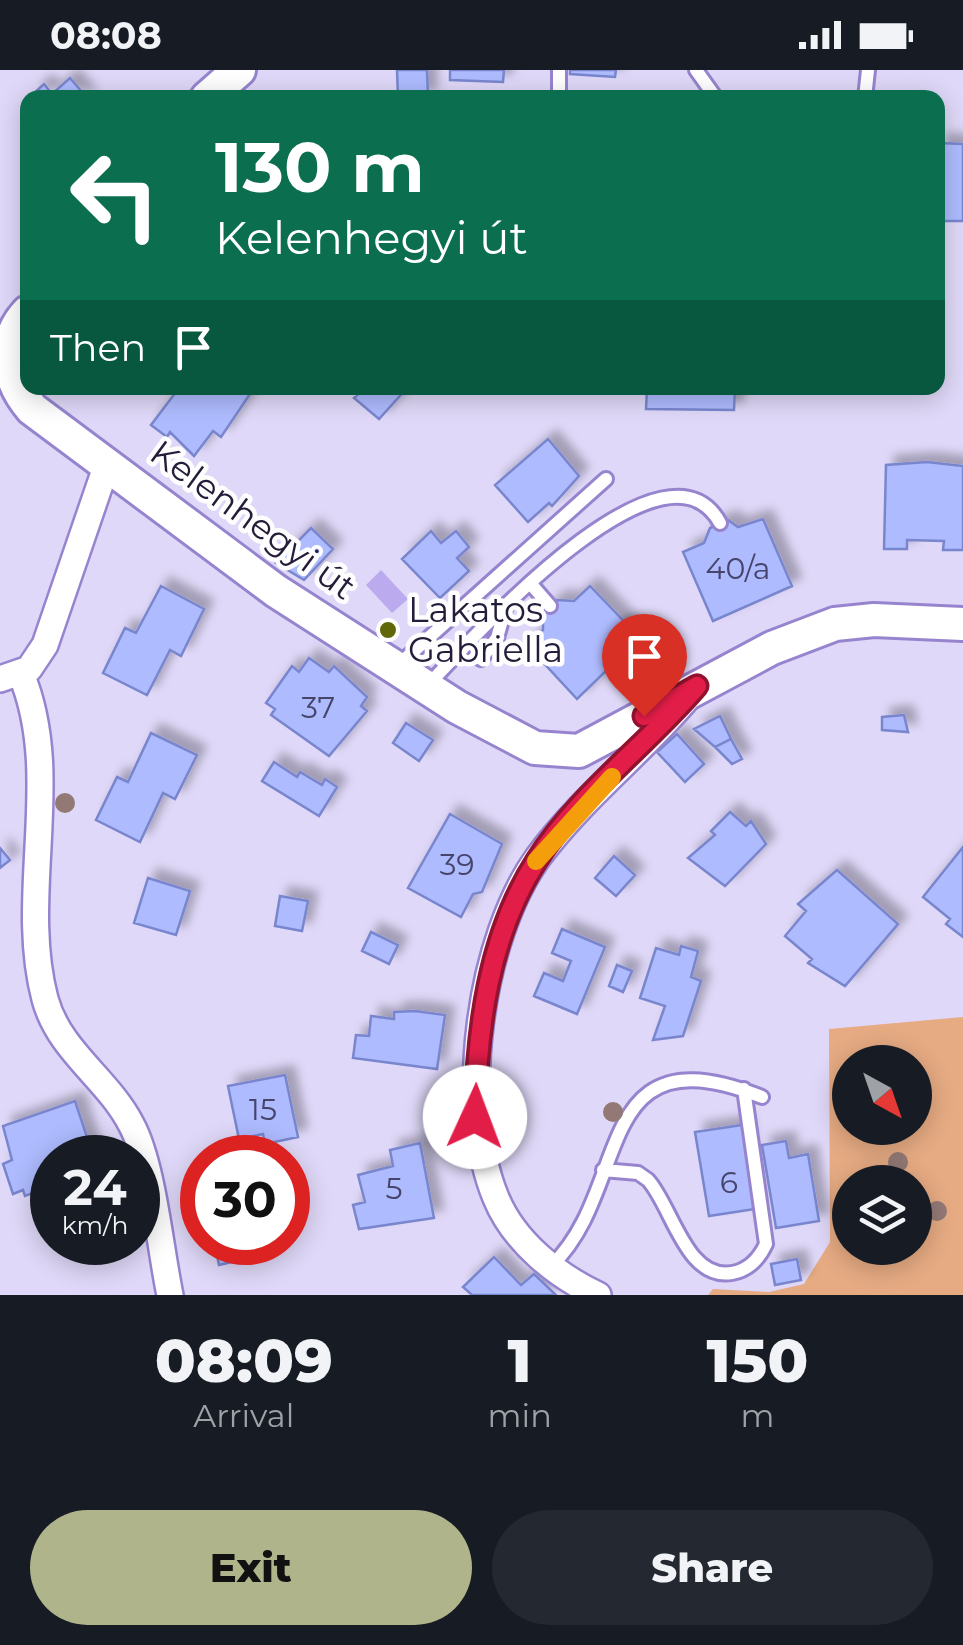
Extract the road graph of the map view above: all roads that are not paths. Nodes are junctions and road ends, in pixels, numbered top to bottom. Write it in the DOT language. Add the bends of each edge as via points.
graph roads {
  1 [pos="238,70"];
  2 [pos="216,90"];
  3 [pos="20,324"];
  4 [pos="20,392"];
  5 [pos="21,395"];
  6 [pos="107,464"];
  7 [pos="606,478"];
  8 [pos="720,523"];
  9 [pos="530,583"];
  10 [pos="507,603"];
  11 [pos="550,606"];
  12 [pos="963,624"];
  13 [pos="480,659"];
  14 [pos="396,668"];
  15 [pos="10,677"];
  16 [pos="697,686"];
  17 [pos="426,687"];
  18 [pos="744,1090"];
  19 [pos="762,1096"];
  20 [pos="602,1170"];
  21 [pos="551,1266"];
  22 [pos="170,1295"];
  23 [pos="598,1295"];
  1 -- 2 [label="street"];
  3 -- 4 [label="street" via="9,354"];
  5 -- 6 [label="street"];
  6 -- 14 [label="street, Kelenhegyi út" via="276,592"];
  6 -- 15 [label="street, Kelenhegyi út" via="45,646"];
  7 -- 14 [label="lane"];
  8 -- 9 [label="lane" via="697,500 676,497 637,506 593,531"];
  9 -- 10 [label="lane"];
  9 -- 11 [label="lane"];
  10 -- 13 [label="lane" via="497,638"];
  10 -- 17 [label="lane"];
  12 -- 16 [label="street, Kelenhegyi út" via="834,624"];
  14 -- 17 [label="street, Kelenhegyi út"];
  15 -- 22 [label="street" via="38,728 39,955 46,1000 61,1037 138,1138"];
  16 -- 17 [label="street, Kelenhegyi út" via="578,751 553,752 534,748"];
  16 -- 21 [label="street" via="537,859 491,969 477,1044 475,1117 496,1200 516,1232"];
  18 -- 19 [label="lane"];
  18 -- 20 [label="lane" via="691,1078 659,1088 625,1119"];
  18 -- 20 [label="lane" via="766,1244 747,1268 726,1274 706,1267 648,1180"];
  20 -- 21 [label="lane" via="588,1219"];
  21 -- 23 [label="street"];
}
